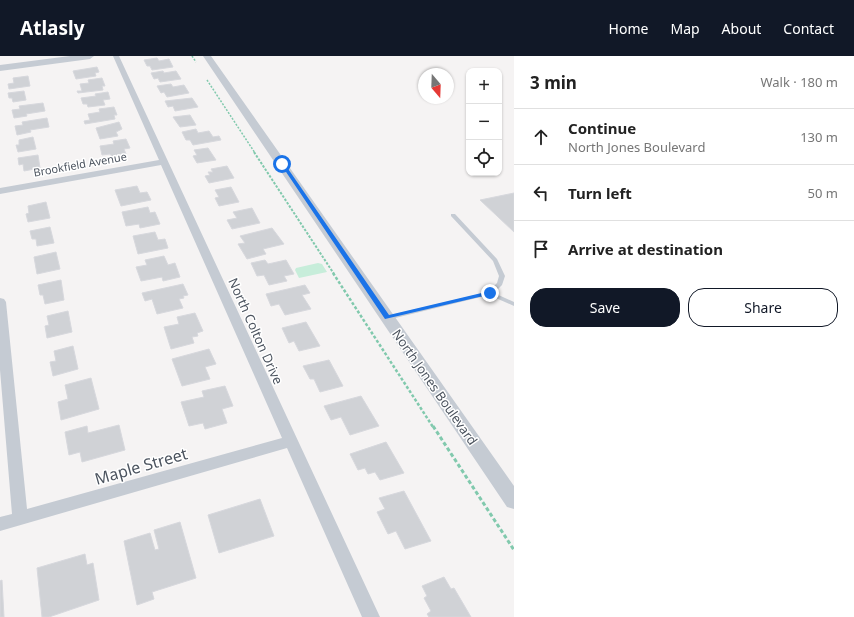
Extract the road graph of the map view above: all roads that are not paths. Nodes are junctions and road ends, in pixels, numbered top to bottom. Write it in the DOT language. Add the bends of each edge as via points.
graph roads {
  1 [pos="90,56"];
  2 [pos="116,56"];
  3 [pos="202,59"];
  4 [pos="0,68"];
  5 [pos="164,162"];
  6 [pos="0,191"];
  7 [pos="453,215"];
  8 [pos="490,293"];
  9 [pos="0,302"];
  10 [pos="514,304"];
  11 [pos="387,318"];
  12 [pos="291,441"];
  13 [pos="514,501"];
  14 [pos="20,519"];
  15 [pos="0,524"];
  16 [pos="371,617"];
  1 -- 4 [label="street"];
  2 -- 5 [label="street, North Colton Drive"];
  3 -- 11 [label="street, North Jones Boulevard"];
  5 -- 6 [label="street, Brookfield Avenue"];
  5 -- 12 [label="street, North Colton Drive"];
  7 -- 8 [label="lane" via="496,260 502,276 500,284"];
  8 -- 10 [label="lane"];
  8 -- 11 [label="lane"];
  9 -- 14 [label="street"];
  11 -- 13 [label="street, North Jones Boulevard"];
  12 -- 14 [label="street, Maple Street"];
  12 -- 16 [label="street, North Colton Drive"];
  14 -- 15 [label="street, Maple Street"];
}
